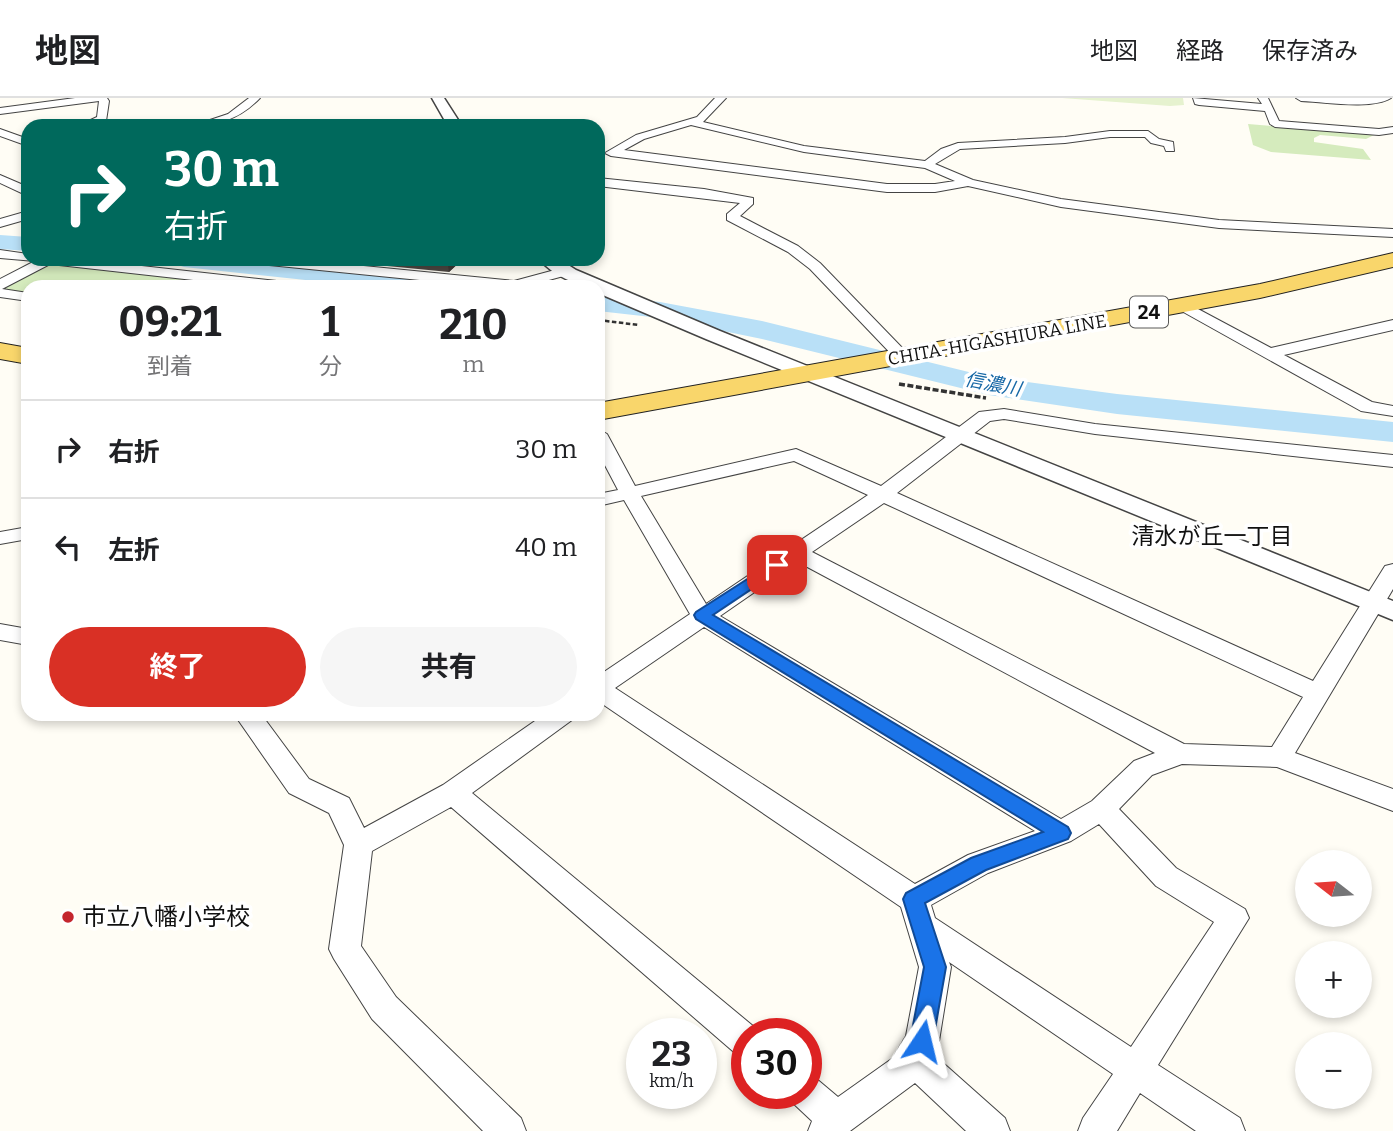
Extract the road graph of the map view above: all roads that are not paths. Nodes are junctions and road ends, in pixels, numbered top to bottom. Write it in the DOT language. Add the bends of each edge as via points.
graph roads {
  1 [pos="99,98"];
  2 [pos="255,98"];
  3 [pos="438,98"];
  4 [pos="721,98"];
  5 [pos="1198,98"];
  6 [pos="1301,98"];
  7 [pos="1386,98"];
  8 [pos="1266,103"];
  9 [pos="0,111"];
  10 [pos="1323,114"];
  11 [pos="102,119"];
  12 [pos="222,119"];
  13 [pos="451,119"];
  14 [pos="690,122"];
  15 [pos="1393,130"];
  16 [pos="0,132"];
  17 [pos="21,140"];
  18 [pos="21,143"];
  19 [pos="0,147"];
  20 [pos="804,149"];
  21 [pos="1170,149"];
  22 [pos="613,152"];
  23 [pos="605,156"];
  24 [pos="927,166"];
  25 [pos="764,172"];
  26 [pos="0,179"];
  27 [pos="605,183"];
  28 [pos="969,183"];
  29 [pos="21,189"];
  30 [pos="723,195"];
  31 [pos="21,217"];
  32 [pos="0,223"];
  33 [pos="0,231"];
  34 [pos="15,233"];
  35 [pos="1393,233"];
  36 [pos="0,254"];
  37 [pos="21,256"];
  38 [pos="1393,260"];
  39 [pos="36,266"];
  40 [pos="103,266"];
  41 [pos="321,266"];
  42 [pos="558,266"];
  43 [pos="566,271"];
  44 [pos="206,277"];
  45 [pos="202,280"];
  46 [pos="233,280"];
  47 [pos="463,280"];
  48 [pos="533,280"];
  49 [pos="586,280"];
  50 [pos="0,285"];
  51 [pos="605,289"];
  52 [pos="0,293"];
  53 [pos="21,295"];
  54 [pos="1183,306"];
  55 [pos="1393,325"];
  56 [pos="0,351"];
  57 [pos="1269,353"];
  58 [pos="21,355"];
  59 [pos="903,357"];
  60 [pos="819,374"];
  61 [pos="605,411"];
  62 [pos="1393,411"];
  63 [pos="966,432"];
  64 [pos="605,447"];
  65 [pos="1386,461"];
  66 [pos="1393,478"];
  67 [pos="630,494"];
  68 [pos="882,495"];
  69 [pos="605,499"];
  70 [pos="21,534"];
  71 [pos="0,538"];
  72 [pos="796,552"];
  73 [pos="1387,594"];
  74 [pos="702,615"];
  75 [pos="0,632"];
  76 [pos="21,636"];
  77 [pos="605,684"];
  78 [pos="605,694"];
  79 [pos="1320,694"];
  80 [pos="252,721"];
  81 [pos="553,721"];
  82 [pos="1180,754"];
  83 [pos="1279,757"];
  84 [pos="453,793"];
  85 [pos="1393,800"];
  86 [pos="1102,809"];
  87 [pos="1061,833"];
  88 [pos="358,845"];
  89 [pos="918,913"];
  90 [pos="731,1028"];
  91 [pos="912,1057"];
  92 [pos="1136,1070"];
  93 [pos="820,1109"];
  94 [pos="832,1125"];
  95 [pos="508,1131"];
  96 [pos="992,1131"];
  97 [pos="1096,1131"];
  98 [pos="1227,1131"];
  1 -- 9 [label="street"];
  1 -- 11 [label="street" via="104,101"];
  2 -- 12 [label="street"];
  3 -- 13 [label="street"];
  4 -- 14 [label="street" via="701,119"];
  5 -- 8 [label="street" via="1199,102"];
  6 -- 10 [label="street"];
  7 -- 10 [label="street"];
  8 -- 10 [label="street" via="1275,124"];
  10 -- 15 [label="street" via="1379,132"];
  14 -- 20 [label="street"];
  14 -- 22 [label="street" via="640,137"];
  16 -- 17 [label="street"];
  18 -- 19 [label="street"];
  20 -- 24 [label="street"];
  20 -- 25 [label="street"];
  21 -- 24 [label="street" via="1169,144 1138,133 985,142 951,148"];
  22 -- 23 [label="street"];
  22 -- 25 [label="street"];
  24 -- 28 [label="street"];
  25 -- 28 [label="street" via="887,188"];
  25 -- 30 [label="street"];
  26 -- 29 [label="street"];
  27 -- 30 [label="street"];
  28 -- 35 [label="street" via="1061,203 1219,224"];
  30 -- 59 [label="street" via="749,201 732,217 815,266"];
  31 -- 32 [label="street"];
  33 -- 34 [label="street"];
  36 -- 37 [label="street"];
  38 -- 54 [label="main road, CHITA-HIGASHIURA LINE / 24"];
  39 -- 50 [label="street"];
  40 -- 44 [label="street"];
  41 -- 47 [label="street"];
  42 -- 43 [label="street"];
  43 -- 48 [label="street"];
  43 -- 49 [label="street"];
  44 -- 45 [label="street"];
  44 -- 46 [label="street"];
  51 -- 60 [label="street"];
  52 -- 53 [label="street"];
  54 -- 57 [label="street"];
  54 -- 59 [label="main road, CHITA-HIGASHIURA LINE / 24"];
  55 -- 57 [label="street"];
  56 -- 58 [label="main road"];
  57 -- 62 [label="street" via="1367,407"];
  59 -- 60 [label="main road, CHITA-HIGASHIURA LINE / 24"];
  60 -- 61 [label="main road, CHITA-HIGASHIURA LINE / 24"];
  60 -- 63 [label="street"];
  63 -- 65 [label="street" via="985,416 1004,414 1095,429"];
  63 -- 68 [label="street"];
  63 -- 73 [label="street"];
  64 -- 67 [label="street"];
  65 -- 66 [label="street"];
  67 -- 68 [label="street" via="796,455"];
  67 -- 69 [label="street"];
  67 -- 74 [label="street"];
  68 -- 72 [label="street"];
  68 -- 79 [label="street"];
  70 -- 71 [label="street"];
  72 -- 74 [label="street"];
  72 -- 82 [label="street"];
  73 -- 79 [label="street"];
  74 -- 77 [label="street"];
  74 -- 87 [label="street"];
  75 -- 76 [label="street"];
  78 -- 89 [label="street"];
  79 -- 83 [label="street"];
  80 -- 88 [label="street" via="299,786 339,806"];
  81 -- 84 [label="street"];
  82 -- 83 [label="street"];
  82 -- 86 [label="street" via="1143,768"];
  83 -- 85 [label="street"];
  84 -- 88 [label="street"];
  84 -- 90 [label="street"];
  86 -- 87 [label="street"];
  86 -- 92 [label="street" via="1166,877 1234,918"];
  87 -- 89 [label="street" via="978,864"];
  88 -- 95 [label="street" via="345,949 384,1008"];
  89 -- 91 [label="street" via="935,967 922,1041"];
  89 -- 92 [label="street"];
  91 -- 94 [label="street" via="905,1070"];
  91 -- 96 [label="street"];
  92 -- 97 [label="street"];
  92 -- 98 [label="street"];
  93 -- 94 [label="street"];
}
